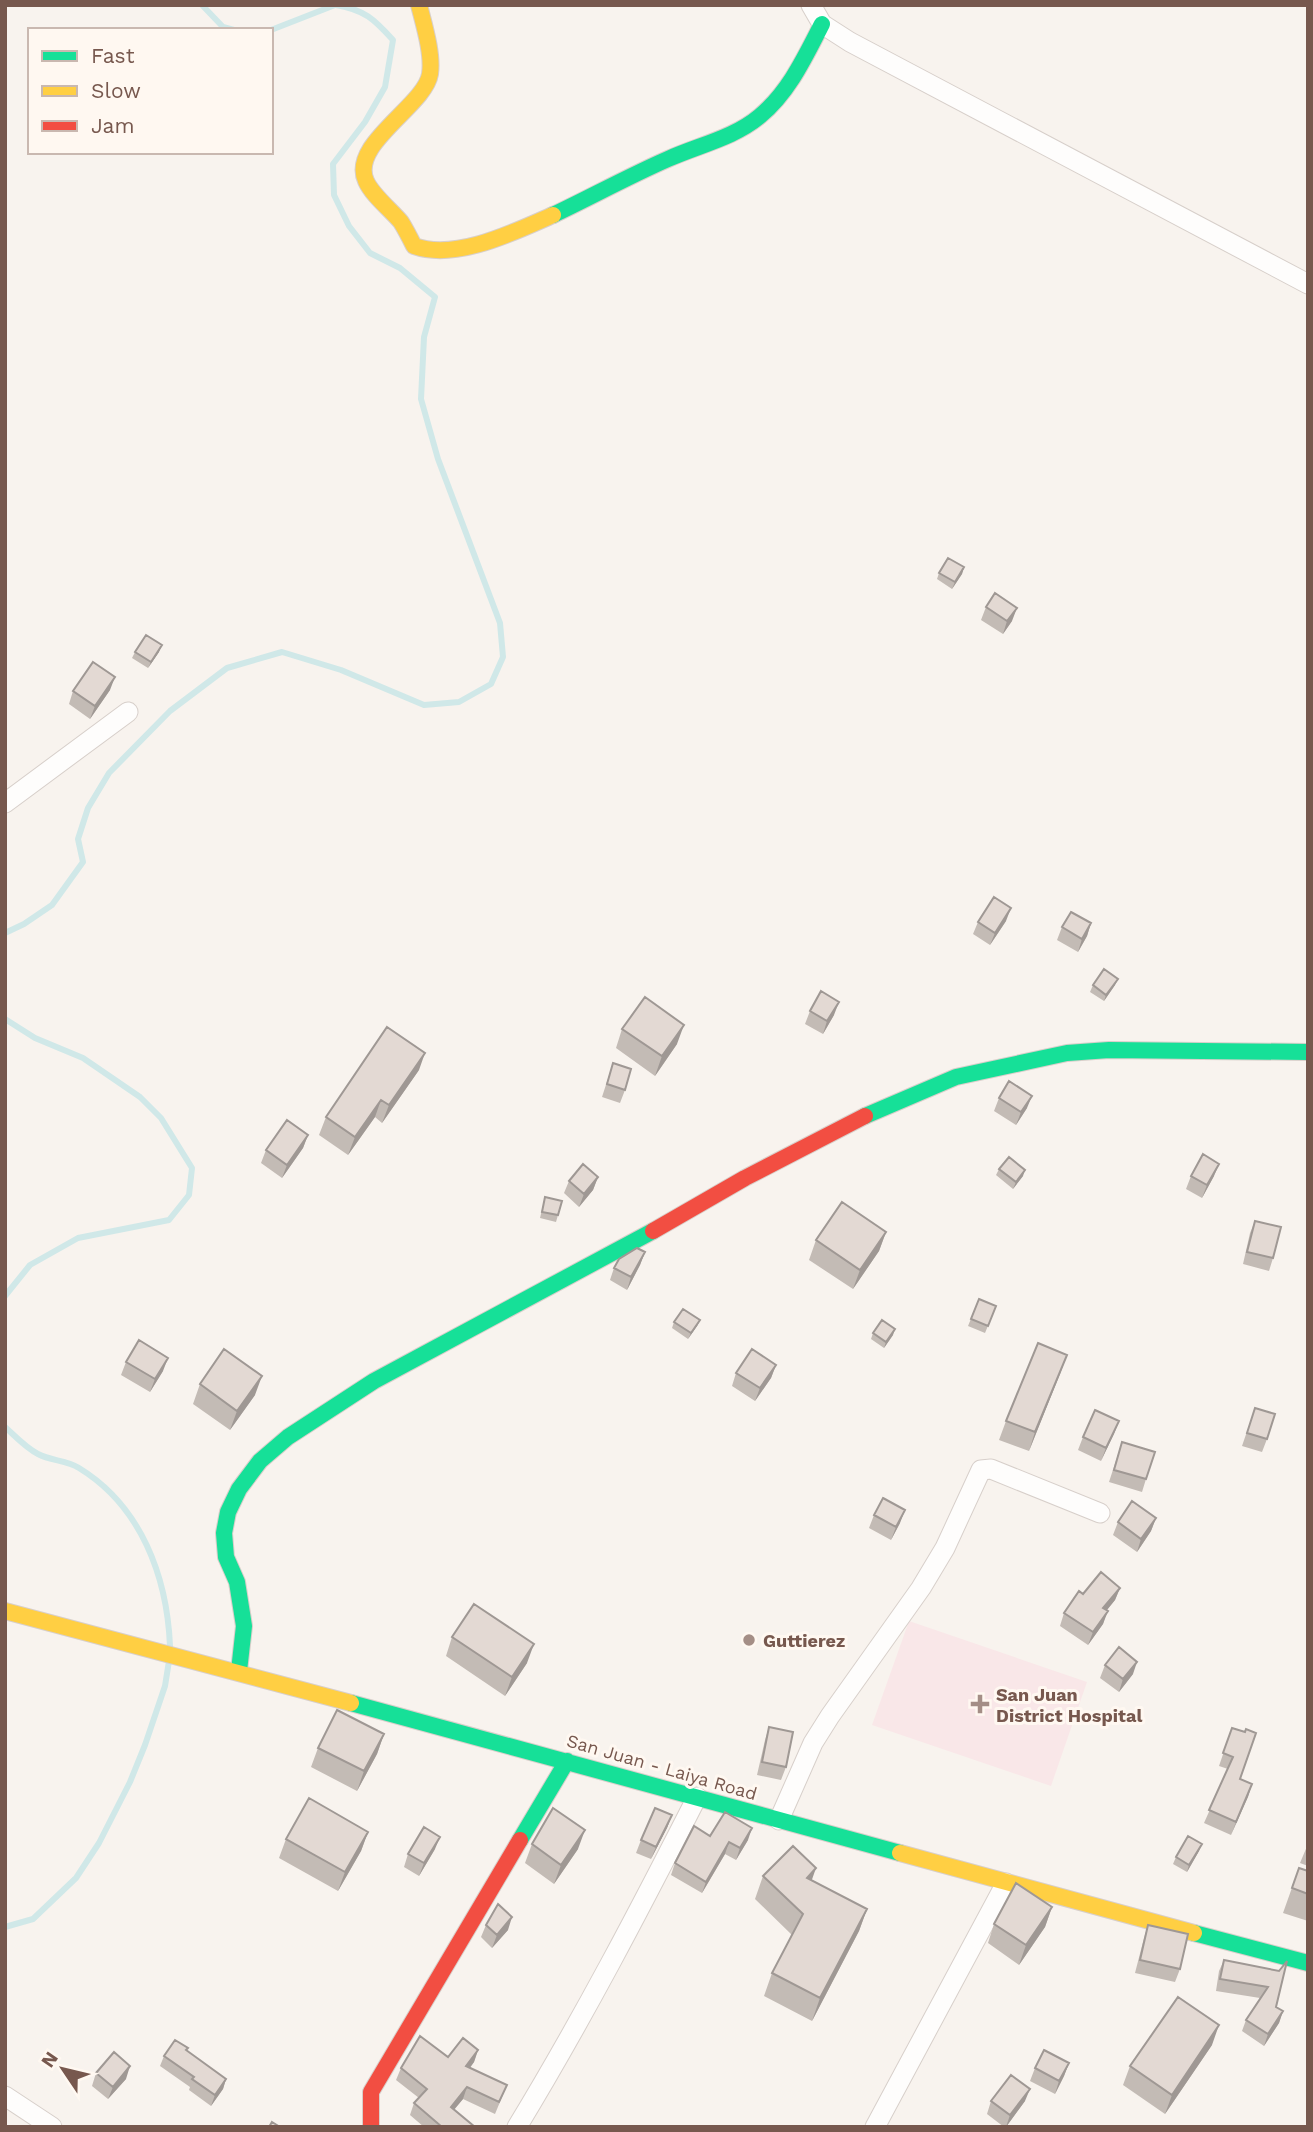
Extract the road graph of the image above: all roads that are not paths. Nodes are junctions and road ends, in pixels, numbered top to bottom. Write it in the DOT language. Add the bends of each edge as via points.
graph roads {
  1 [pos="419,5"];
  2 [pos="811,5"];
  3 [pos="822,24"];
  4 [pos="1308,284"];
  5 [pos="128,712"];
  6 [pos="5,803"];
  7 [pos="1308,1052"];
  8 [pos="1100,1513"];
  9 [pos="5,1611"];
  10 [pos="240,1671"];
  11 [pos="567,1761"];
  12 [pos="697,1797"];
  13 [pos="779,1820"];
  14 [pos="1006,1883"];
  15 [pos="1308,1963"];
  16 [pos="5,2096"];
  17 [pos="52,2127"];
  18 [pos="370,2127"];
  19 [pos="516,2127"];
  20 [pos="875,2127"];
  1 -- 3 [label="street" via="430,75 415,100 365,157 365,180 414,246 435,251 493,239 537,222 757,119 797,73"];
  2 -- 3 [label="street"];
  3 -- 4 [label="street"];
  5 -- 6 [label="street"];
  7 -- 10 [label="street" via="1109,1050 1067,1053 956,1077 823,1137 374,1381 288,1437 260,1461 228,1512 226,1557 237,1582 244,1626"];
  8 -- 13 [label="street" via="991,1469 981,1470 921,1588 813,1744"];
  9 -- 10 [label="street, San Juan - Laiya Road"];
  10 -- 11 [label="street, San Juan - Laiya Road"];
  11 -- 12 [label="street, San Juan - Laiya Road"];
  11 -- 18 [label="street" via="371,2092"];
  12 -- 13 [label="street, San Juan - Laiya Road"];
  12 -- 19 [label="street" via="626,1935"];
  13 -- 14 [label="street, San Juan - Laiya Road"];
  14 -- 15 [label="street, San Juan - Laiya Road"];
  14 -- 20 [label="street"];
  16 -- 17 [label="street"];
}
